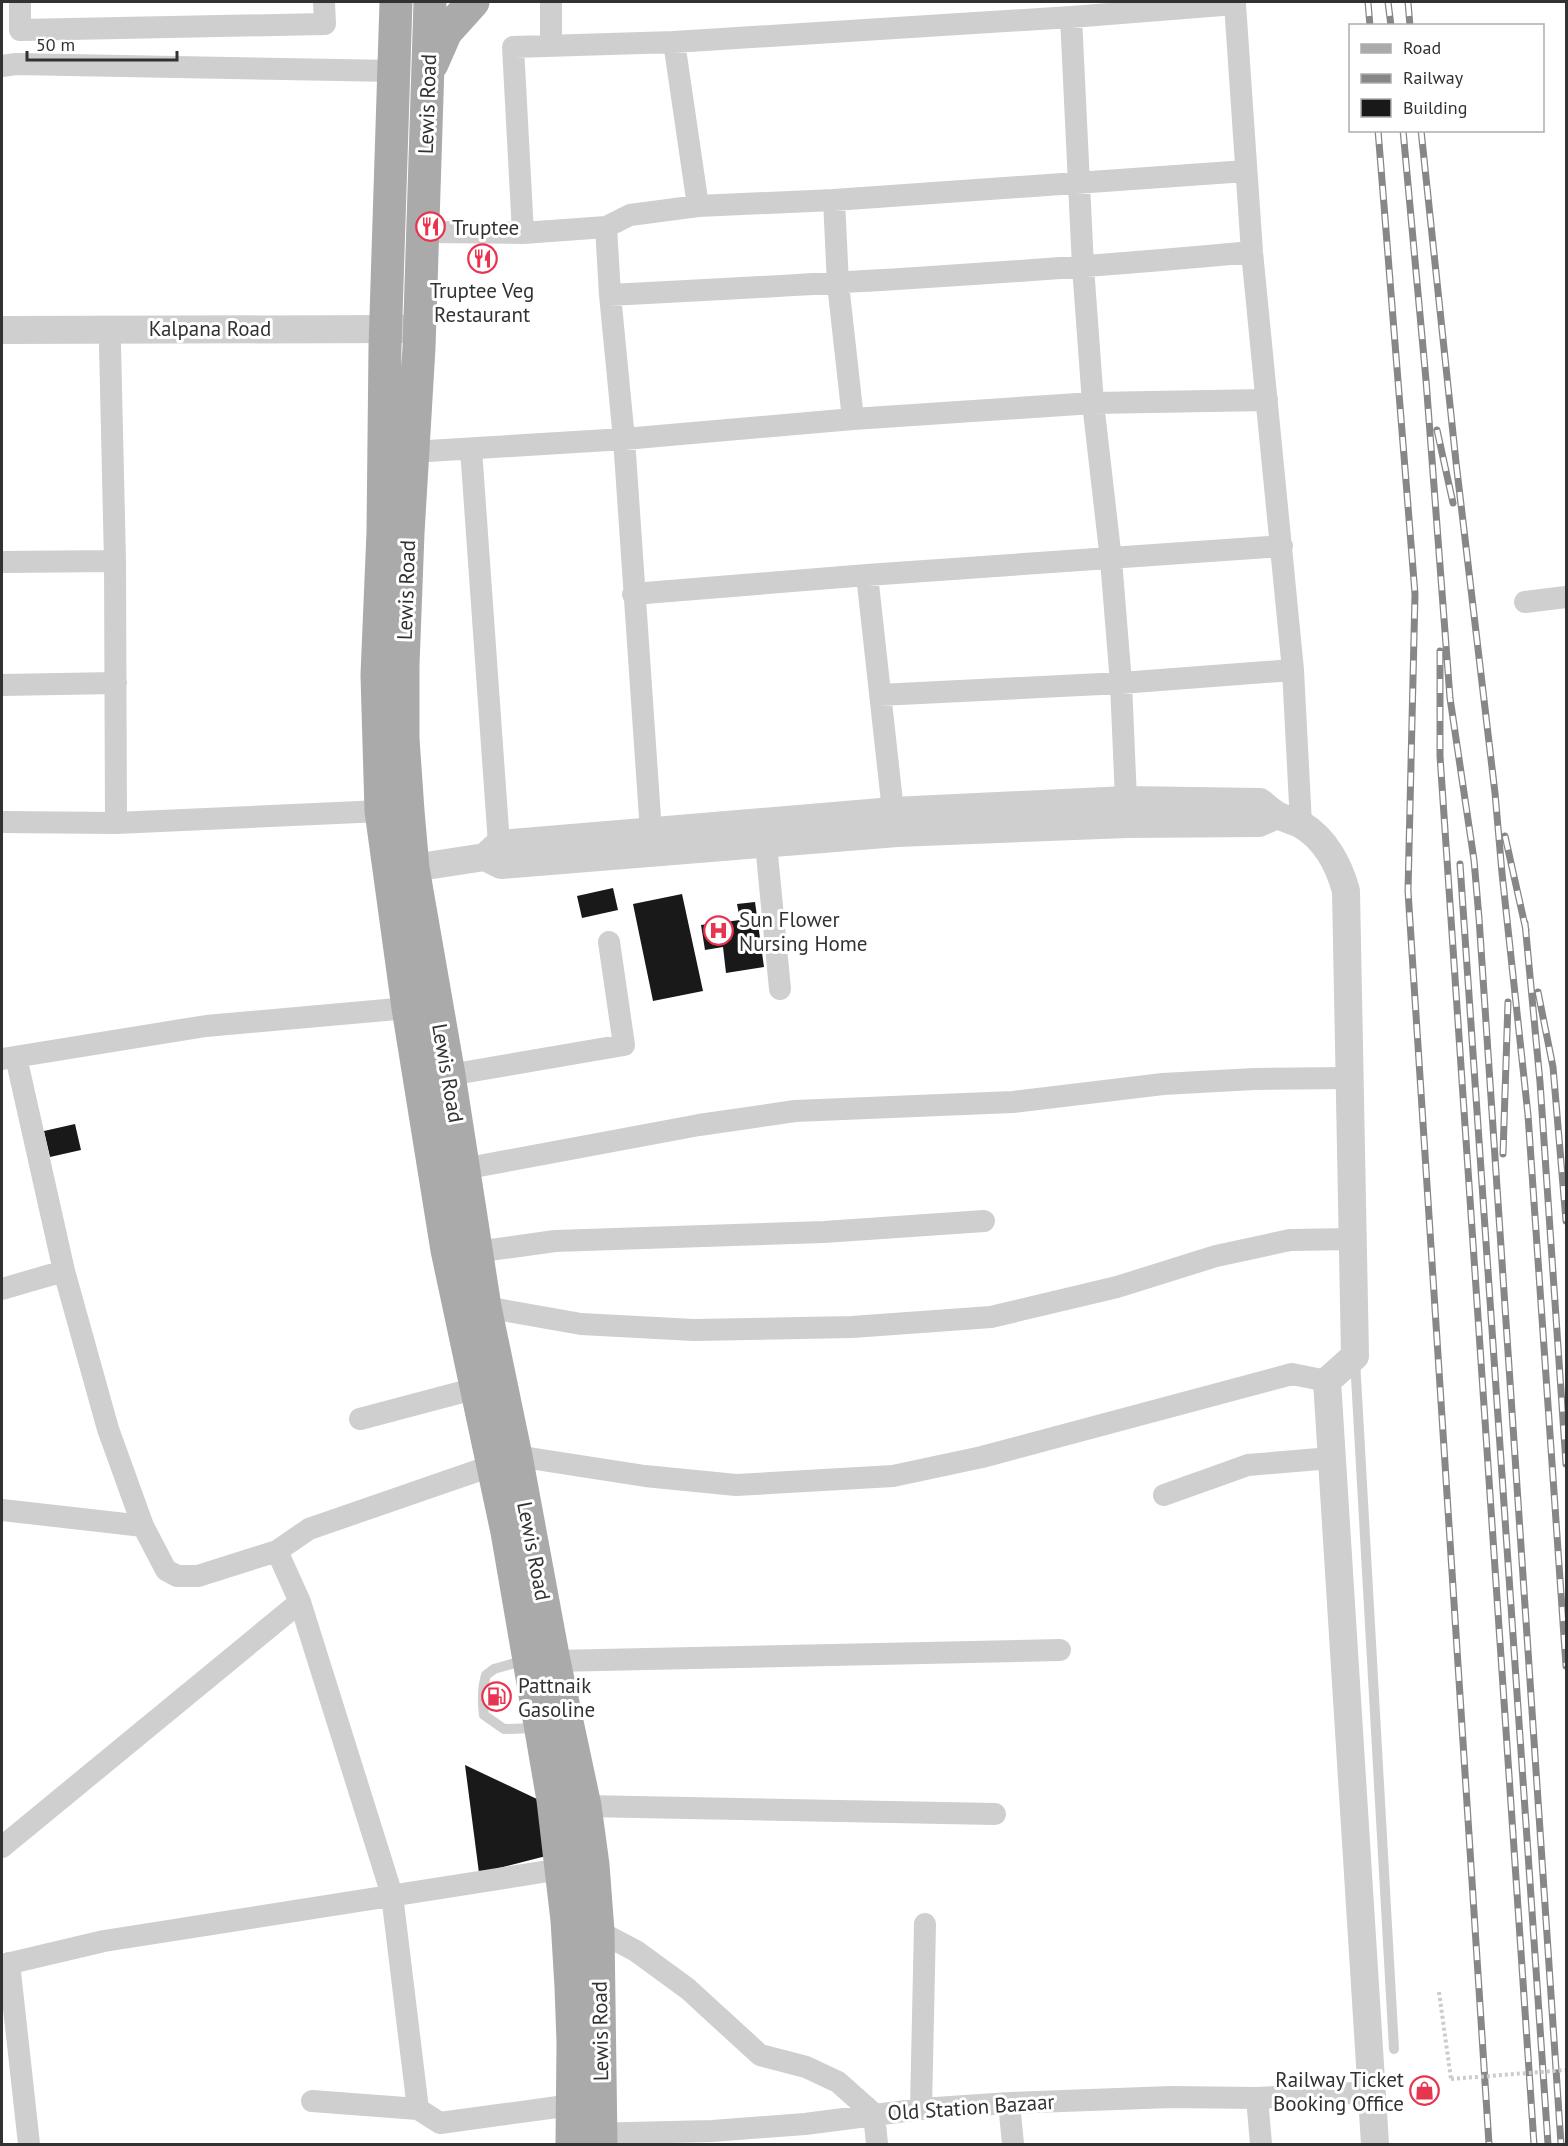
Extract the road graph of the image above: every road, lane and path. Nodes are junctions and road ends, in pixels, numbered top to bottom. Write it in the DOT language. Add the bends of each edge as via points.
graph roads {
  1 [pos="20,2"];
  2 [pos="324,2"];
  3 [pos="396,2"];
  4 [pos="430,2"];
  5 [pos="473,2"];
  6 [pos="551,2"];
  7 [pos="1071,17"];
  8 [pos="674,42"];
  9 [pos="551,46"];
  10 [pos="2,66"];
  11 [pos="394,70"];
  12 [pos="428,75"];
  13 [pos="1246,171"];
  14 [pos="1078,184"];
  15 [pos="834,200"];
  16 [pos="698,206"];
  17 [pos="606,227"];
  18 [pos="423,232"];
  19 [pos="523,233"];
  20 [pos="1252,252"];
  21 [pos="1083,267"];
  22 [pos="838,284"];
  23 [pos="610,295"];
  24 [pos="2,330"];
  25 [pos="386,338"];
  26 [pos="419,338"];
  27 [pos="110,345"];
  28 [pos="2,348"];
  29 [pos="1267,400"];
  30 [pos="1093,403"];
  31 [pos="853,418"];
  32 [pos="624,439"];
  33 [pos="471,449"];
  34 [pos="412,452"];
  35 [pos="1282,546"];
  36 [pos="1111,560"];
  37 [pos="115,561"];
  38 [pos="2,562"];
  39 [pos="867,575"];
  40 [pos="633,594"];
  41 [pos="1566,597"];
  42 [pos="1525,602"];
  43 [pos="1293,670"];
  44 [pos="116,683"];
  45 [pos="1121,683"];
  46 [pos="2,685"];
  47 [pos="880,695"];
  48 [pos="1126,800"];
  49 [pos="381,811"];
  50 [pos="893,811"];
  51 [pos="1289,820"];
  52 [pos="2,822"];
  53 [pos="116,823"];
  54 [pos="651,832"];
  55 [pos="766,844"];
  56 [pos="492,850"];
  57 [pos="413,868"];
  58 [pos="609,942"];
  59 [pos="780,989"];
  60 [pos="408,1008"];
  61 [pos="9,1058"];
  62 [pos="449,1075"];
  63 [pos="1348,1078"];
  64 [pos="463,1169"];
  65 [pos="984,1221"];
  66 [pos="1354,1239"];
  67 [pos="476,1252"];
  68 [pos="64,1271"];
  69 [pos="2,1289"];
  70 [pos="485,1307"];
  71 [pos="1355,1356"];
  72 [pos="1327,1382"];
  73 [pos="477,1388"];
  74 [pos="360,1419"];
  75 [pos="1331,1458"];
  76 [pos="505,1461"];
  77 [pos="1164,1495"];
  78 [pos="2,1510"];
  79 [pos="142,1526"];
  80 [pos="277,1551"];
  81 [pos="300,1602"];
  82 [pos="1060,1650"];
  83 [pos="541,1660"];
  84 [pos="540,1728"];
  85 [pos="585,1806"];
  86 [pos="995,1814"];
  87 [pos="2,1847"];
  88 [pos="561,1869"];
  89 [pos="392,1895"];
  90 [pos="925,1924"];
  91 [pos="598,1931"];
  92 [pos="5,1964"];
  93 [pos="1438,1992"];
  94 [pos="1394,2049"];
  95 [pos="1566,2070"];
  96 [pos="1371,2092"];
  97 [pos="1257,2098"];
  98 [pos="312,2101"];
  99 [pos="1009,2103"];
  100 [pos="418,2109"];
  101 [pos="921,2109"];
  102 [pos="874,2114"];
  103 [pos="584,2133"];
  104 [pos="29,2145"];
  105 [pos="877,2145"];
  106 [pos="1013,2145"];
  107 [pos="1261,2145"];
  108 [pos="1375,2145"];
  1 -- 2 [label="street" via="20,30 325,24"];
  3 -- 11 [label="main road, Lewis Road"];
  4 -- 12 [label="main road, Lewis Road"];
  5 -- 12 [label="main road" via="446,32"];
  6 -- 9 [label="street"];
  7 -- 8 [label="street"];
  7 -- 13 [label="street" via="1235,4"];
  7 -- 14 [label="street"];
  8 -- 9 [label="street"];
  8 -- 16 [label="street"];
  9 -- 19 [label="street" via="513,47"];
  10 -- 11 [label="street"];
  11 -- 25 [label="main road, Lewis Road"];
  12 -- 18 [label="main road, Lewis Road"];
  13 -- 14 [label="street"];
  13 -- 20 [label="street"];
  14 -- 15 [label="street"];
  14 -- 21 [label="street"];
  15 -- 16 [label="street"];
  15 -- 22 [label="street"];
  16 -- 17 [label="street" via="630,215"];
  17 -- 19 [label="street"];
  17 -- 23 [label="street"];
  18 -- 19 [label="street"];
  18 -- 26 [label="main road, Lewis Road"];
  20 -- 21 [label="street"];
  20 -- 29 [label="street"];
  21 -- 22 [label="street"];
  21 -- 30 [label="street"];
  22 -- 23 [label="street"];
  22 -- 31 [label="street"];
  23 -- 32 [label="street"];
  24 -- 25 [label="street, Kalpana Road"];
  25 -- 26 [label="street, Kalpana Road"];
  25 -- 27 [label="street, Kalpana Road"];
  25 -- 49 [label="main road, Lewis Road" via="377,675"];
  26 -- 34 [label="main road, Lewis Road"];
  27 -- 28 [label="street, Kalpana Road"];
  27 -- 37 [label="street"];
  29 -- 30 [label="street"];
  29 -- 35 [label="street"];
  30 -- 31 [label="street"];
  30 -- 36 [label="street"];
  31 -- 32 [label="street"];
  32 -- 33 [label="street"];
  32 -- 40 [label="street"];
  33 -- 34 [label="street"];
  33 -- 56 [label="street"];
  34 -- 57 [label="main road, Lewis Road" via="403,665"];
  35 -- 36 [label="street"];
  35 -- 43 [label="street"];
  36 -- 39 [label="street"];
  36 -- 45 [label="street"];
  37 -- 38 [label="street"];
  37 -- 44 [label="street"];
  39 -- 40 [label="street"];
  39 -- 47 [label="street"];
  40 -- 54 [label="street"];
  41 -- 42 [label="street"];
  43 -- 45 [label="street"];
  43 -- 51 [label="street"];
  44 -- 46 [label="street"];
  44 -- 53 [label="street"];
  45 -- 47 [label="street"];
  45 -- 48 [label="street"];
  47 -- 50 [label="street"];
  48 -- 50 [label="street"];
  48 -- 51 [label="street" via="1260,802"];
  49 -- 53 [label="street"];
  49 -- 60 [label="main road, Lewis Road"];
  50 -- 54 [label="street"];
  51 -- 55 [label="street" via="897,833"];
  51 -- 63 [label="street" via="1317,838 1329,852 1346,891"];
  52 -- 53 [label="street"];
  54 -- 56 [label="street"];
  55 -- 56 [label="street" via="501,865"];
  55 -- 59 [label="street"];
  56 -- 57 [label="street"];
  57 -- 62 [label="main road, Lewis Road"];
  58 -- 62 [label="street" via="624,1045"];
  60 -- 61 [label="street" via="206,1026"];
  60 -- 73 [label="main road, Lewis Road" via="447,1250"];
  61 -- 68 [label="street"];
  62 -- 64 [label="main road, Lewis Road"];
  63 -- 64 [label="street" via="1163,1084 1013,1102 795,1111"];
  63 -- 66 [label="street"];
  64 -- 67 [label="main road, Lewis Road"];
  65 -- 67 [label="street" via="824,1232 555,1241"];
  66 -- 70 [label="street" via="1290,1240 991,1317 852,1327 694,1330 581,1324"];
  66 -- 71 [label="street"];
  67 -- 70 [label="main road, Lewis Road"];
  68 -- 69 [label="street"];
  68 -- 79 [label="street" via="108,1429"];
  70 -- 76 [label="main road, Lewis Road"];
  71 -- 72 [label="street"];
  71 -- 94 [label="lane"];
  72 -- 75 [label="street"];
  72 -- 76 [label="street" via="1292,1374 982,1457 893,1476 736,1485"];
  73 -- 74 [label="street"];
  73 -- 76 [label="main road, Lewis Road"];
  75 -- 77 [label="street" via="1248,1465"];
  75 -- 96 [label="street"];
  76 -- 80 [label="street" via="309,1529"];
  76 -- 83 [label="main road, Lewis Road"];
  78 -- 79 [label="street"];
  79 -- 80 [label="street" via="166,1570 177,1576 198,1576"];
  80 -- 81 [label="street"];
  81 -- 87 [label="street"];
  81 -- 89 [label="street"];
  82 -- 83 [label="street"];
  83 -- 84 [label="main road, Lewis Road"];
  83 -- 84 [label="lane" via="494,1669 486,1675 482,1692 484,1715 504,1729"];
  83 -- 85 [label="main road, Lewis Road"];
  84 -- 88 [label="main road, Lewis Road"];
  85 -- 86 [label="street"];
  85 -- 91 [label="main road, Lewis Road"];
  88 -- 89 [label="street"];
  88 -- 103 [label="main road, Lewis Road"];
  89 -- 92 [label="street" via="104,1941"];
  89 -- 100 [label="street"];
  90 -- 101 [label="street"];
  91 -- 102 [label="street" via="636,1951 688,1989 760,2055 806,2067 838,2082"];
  91 -- 103 [label="main road, Lewis Road"];
  92 -- 104 [label="street"];
  93 -- 95 [label="path, bridge" via="1452,2079"];
  96 -- 97 [label="street, Old Station Bazaar"];
  96 -- 108 [label="street"];
  97 -- 99 [label="street, Old Station Bazaar"];
  97 -- 107 [label="street"];
  98 -- 100 [label="street"];
  99 -- 101 [label="street, Old Station Bazaar"];
  99 -- 106 [label="street"];
  100 -- 103 [label="street, Old Station Bazaar" via="440,2123"];
  101 -- 102 [label="street, Old Station Bazaar"];
  102 -- 103 [label="street, Old Station Bazaar" via="724,2130"];
  102 -- 105 [label="street"];
}
